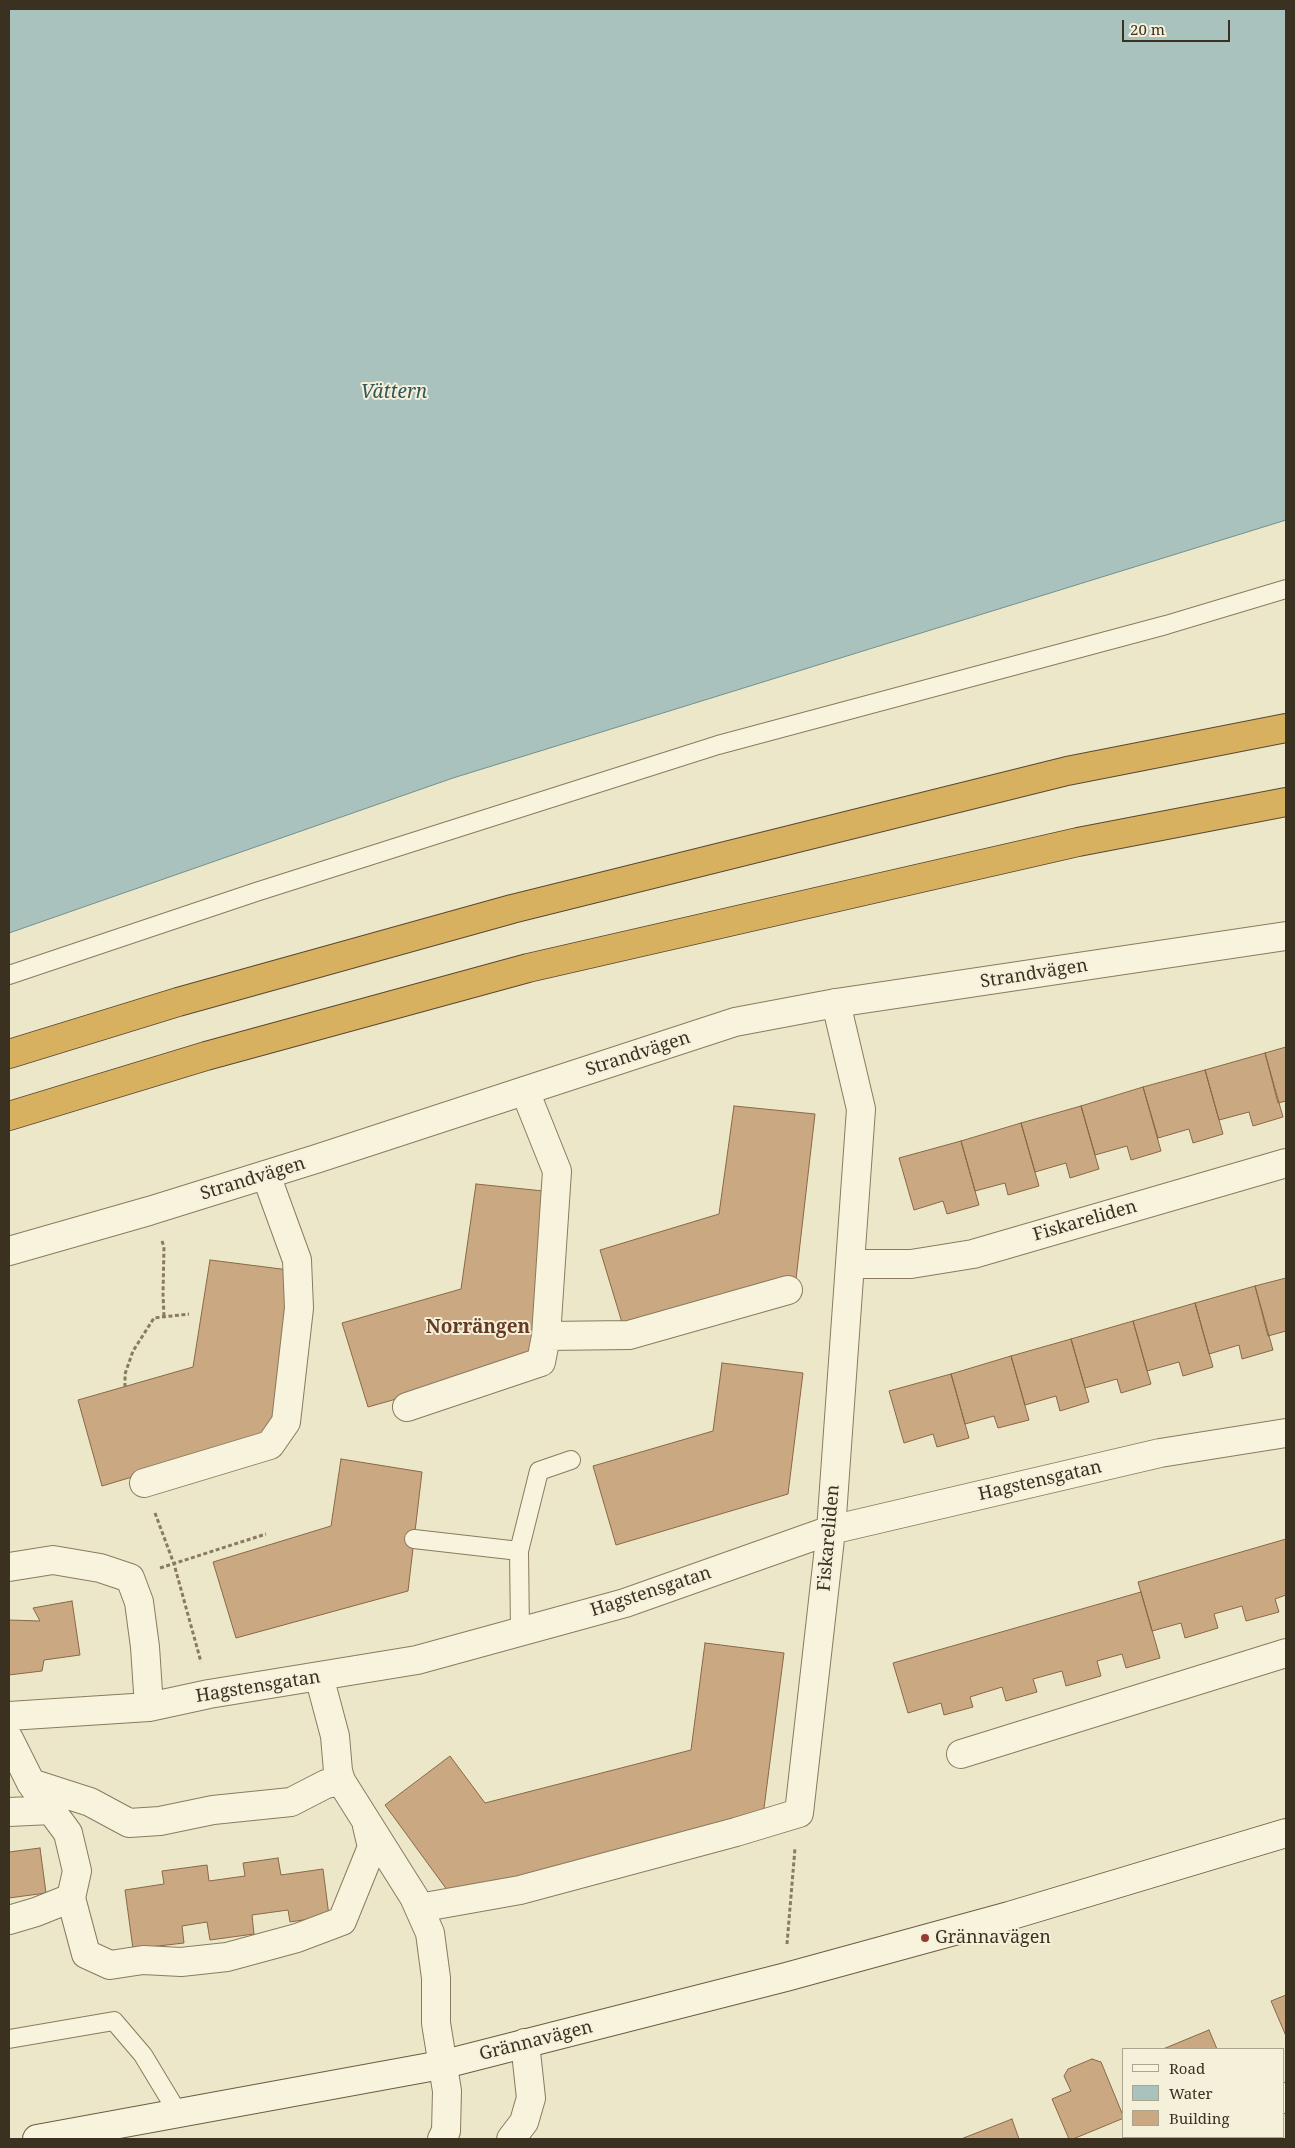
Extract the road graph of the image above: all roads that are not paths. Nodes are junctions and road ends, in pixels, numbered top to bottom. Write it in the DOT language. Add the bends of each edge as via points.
graph roads {
  1 [pos="1286,589"];
  2 [pos="1286,728"];
  3 [pos="1286,802"];
  4 [pos="1286,936"];
  5 [pos="9,975"];
  6 [pos="836,1003"];
  7 [pos="9,1054"];
  8 [pos="525,1091"];
  9 [pos="9,1116"];
  10 [pos="1286,1163"];
  11 [pos="266,1174"];
  12 [pos="9,1251"];
  13 [pos="850,1264"];
  14 [pos="788,1290"];
  15 [pos="546,1336"];
  16 [pos="407,1407"];
  17 [pos="1286,1433"];
  18 [pos="571,1460"];
  19 [pos="144,1484"];
  20 [pos="831,1530"];
  21 [pos="414,1539"];
  22 [pos="519,1551"];
  23 [pos="9,1567"];
  24 [pos="520,1632"];
  25 [pos="1286,1653"];
  26 [pos="319,1676"];
  27 [pos="149,1707"];
  28 [pos="9,1716"];
  29 [pos="9,1739"];
  30 [pos="961,1754"];
  31 [pos="341,1781"];
  32 [pos="31,1783"];
  33 [pos="51,1810"];
  34 [pos="9,1812"];
  35 [pos="365,1820"];
  36 [pos="1286,1833"];
  37 [pos="71,1898"];
  38 [pos="419,1908"];
  39 [pos="9,1920"];
  40 [pos="9,2039"];
  41 [pos="526,2043"];
  42 [pos="442,2065"];
  43 [pos="178,2113"];
  44 [pos="37,2139"];
  45 [pos="442,2139"];
  46 [pos="511,2139"];
  1 -- 5 [label="lane" via="1166,626 709,748 256,892"];
  2 -- 7 [label="highway" via="1068,771 512,909 178,1002"];
  3 -- 9 [label="highway" via="1078,842 528,968 206,1056"];
  4 -- 6 [label="street, Strandvägen"];
  6 -- 8 [label="street, Strandvägen" via="735,1022"];
  6 -- 13 [label="street, Fiskareliden" via="861,1109"];
  8 -- 11 [label="street, Strandvägen"];
  8 -- 15 [label="street" via="557,1171"];
  10 -- 13 [label="street, Fiskareliden" via="973,1254 911,1264"];
  11 -- 12 [label="street, Strandvägen"];
  11 -- 19 [label="street" via="297,1260 299,1308 286,1422 270,1445"];
  13 -- 20 [label="street, Fiskareliden"];
  14 -- 15 [label="street" via="629,1335"];
  15 -- 16 [label="street" via="541,1362"];
  17 -- 20 [label="street, Hagstensgatan" via="1160,1453"];
  18 -- 22 [label="lane" via="540,1471"];
  20 -- 24 [label="street, Hagstensgatan" via="625,1603"];
  20 -- 38 [label="street, Fiskareliden" via="799,1813 520,1890"];
  21 -- 22 [label="lane"];
  22 -- 24 [label="lane"];
  23 -- 27 [label="street" via="53,1560 100,1568 130,1578 139,1602"];
  24 -- 26 [label="street, Hagstensgatan" via="417,1660"];
  25 -- 30 [label="street"];
  26 -- 27 [label="street, Hagstensgatan"];
  26 -- 31 [label="street" via="335,1736"];
  27 -- 28 [label="street, Hagstensgatan"];
  29 -- 32 [label="street"];
  31 -- 32 [label="street" via="326,1784 291,1802 129,1823 90,1802"];
  31 -- 35 [label="street"];
  32 -- 33 [label="street"];
  33 -- 34 [label="street"];
  33 -- 37 [label="street" via="68,1833 77,1871"];
  35 -- 37 [label="street" via="372,1847 342,1921 297,1938 227,1957 181,1962 143,1960 110,1965 86,1954"];
  35 -- 38 [label="street"];
  36 -- 41 [label="street, Grännavägen" via="1009,1916"];
  37 -- 39 [label="street"];
  38 -- 42 [label="street" via="430,1933"];
  40 -- 43 [label="lane" via="114,2021 144,2055"];
  41 -- 42 [label="street, Grännavägen"];
  41 -- 46 [label="street" via="531,2098 524,2122"];
  42 -- 43 [label="street, Grännavägen"];
  42 -- 45 [label="street" via="447,2091 446,2131"];
  43 -- 44 [label="street, Grännavägen"];
}
